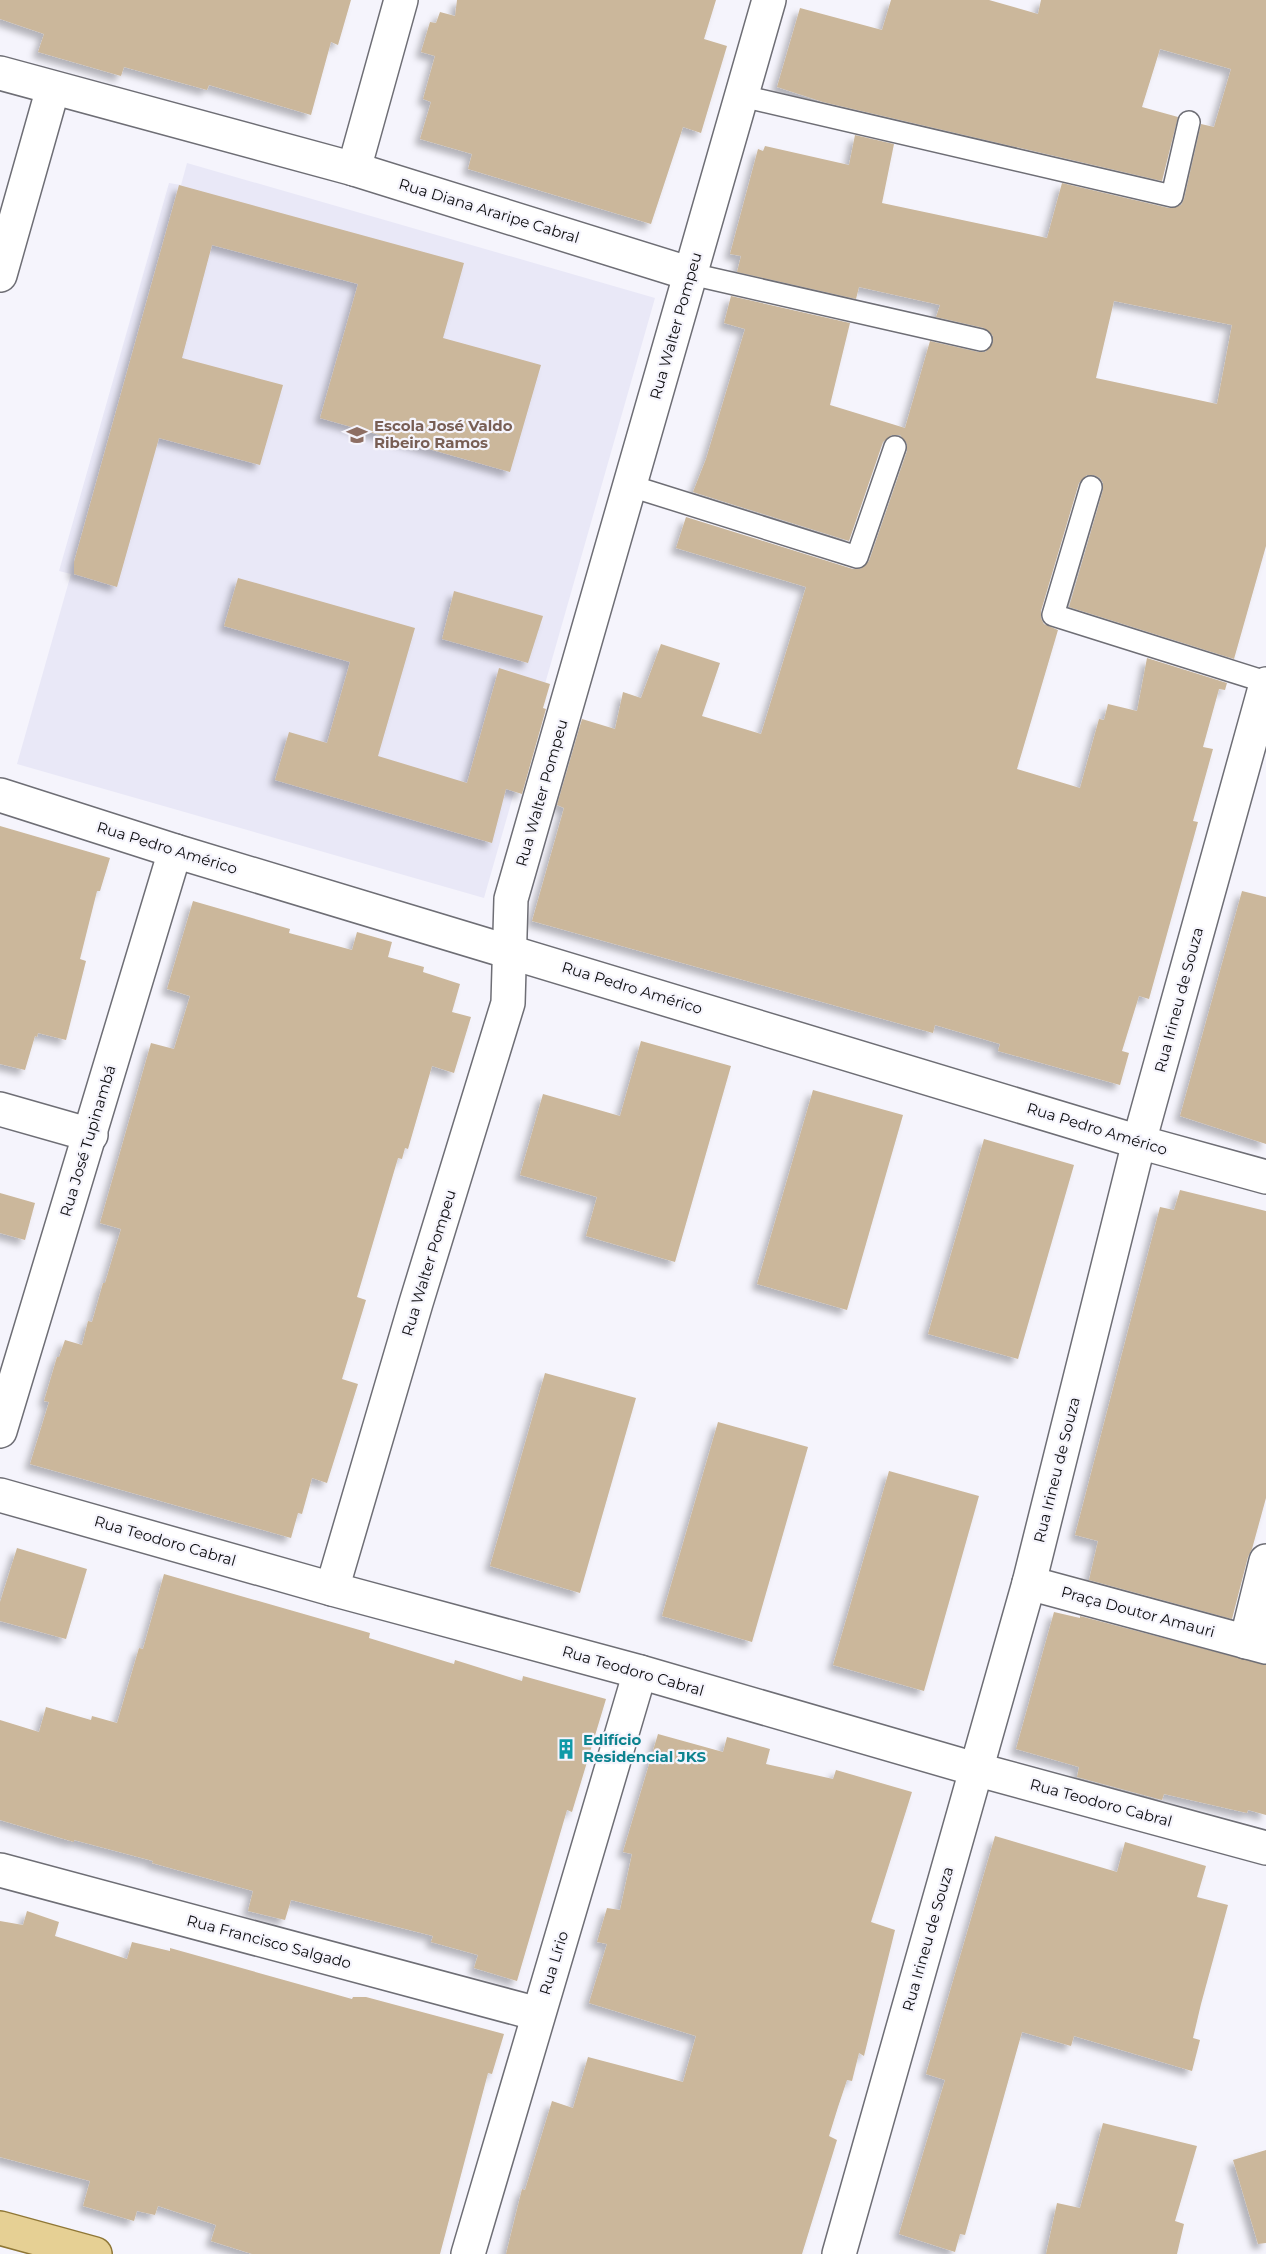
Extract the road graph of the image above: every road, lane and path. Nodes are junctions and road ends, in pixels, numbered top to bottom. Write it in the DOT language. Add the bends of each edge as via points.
graph roads {
  1 [pos="401,0"];
  2 [pos="769,0"];
  3 [pos="0,73"];
  4 [pos="53,88"];
  5 [pos="742,96"];
  6 [pos="1189,122"];
  7 [pos="354,169"];
  8 [pos="691,274"];
  9 [pos="0,275"];
  10 [pos="981,340"];
  11 [pos="895,447"];
  12 [pos="631,486"];
  13 [pos="1092,487"];
  14 [pos="1266,683"];
  15 [pos="0,795"];
  16 [pos="175,851"];
  17 [pos="509,951"];
  18 [pos="0,1109"];
  19 [pos="91,1135"];
  20 [pos="1139,1142"];
  21 [pos="1266,1177"];
  22 [pos="0,1431"];
  23 [pos="0,1495"];
  24 [pos="1266,1561"];
  25 [pos="1029,1583"];
  26 [pos="332,1589"];
  27 [pos="1256,1644"];
  28 [pos="640,1672"];
  29 [pos="975,1769"];
  30 [pos="1266,1848"];
  31 [pos="0,1870"];
  32 [pos="538,2014"];
  33 [pos="0,2228"];
  34 [pos="95,2254"];
  35 [pos="468,2254"];
  36 [pos="839,2254"];
  1 -- 7 [label="street"];
  2 -- 5 [label="street, Rua Walter Pompeu"];
  3 -- 4 [label="street, Rua Diana Araripe Cabral"];
  4 -- 7 [label="street, Rua Diana Araripe Cabral"];
  4 -- 9 [label="street"];
  5 -- 6 [label="lane" via="1172,196"];
  5 -- 8 [label="street, Rua Walter Pompeu"];
  7 -- 8 [label="street, Rua Diana Araripe Cabral"];
  8 -- 10 [label="lane, Rua Diana Araripe Cabral"];
  8 -- 12 [label="street, Rua Walter Pompeu"];
  11 -- 12 [label="lane" via="857,556"];
  12 -- 17 [label="street, Rua Walter Pompeu" via="512,899"];
  13 -- 14 [label="lane" via="1053,615"];
  14 -- 20 [label="street, Rua Irineu de Souza"];
  15 -- 16 [label="street, Rua Pedro Américo"];
  16 -- 17 [label="street, Rua Pedro Américo"];
  16 -- 19 [label="street, Rua José Tupinambá"];
  17 -- 20 [label="street, Rua Pedro Américo"];
  17 -- 26 [label="street, Rua Walter Pompeu" via="508,1003"];
  18 -- 19 [label="street"];
  19 -- 22 [label="street, Rua José Tupinambá"];
  20 -- 21 [label="street, Rua Pedro Américo"];
  20 -- 25 [label="street, Rua Irineu de Souza"];
  23 -- 26 [label="street, Rua Teodoro Cabral"];
  24 -- 27 [label="street, Praça Doutor Amauri"];
  25 -- 27 [label="street, Praça Doutor Amauri"];
  25 -- 29 [label="street, Rua Irineu de Souza"];
  26 -- 28 [label="street, Rua Teodoro Cabral"];
  28 -- 29 [label="street, Rua Teodoro Cabral"];
  28 -- 32 [label="street, Rua Lírio"];
  29 -- 30 [label="street, Rua Teodoro Cabral"];
  29 -- 36 [label="street, Rua Irineu de Souza"];
  31 -- 32 [label="street, Rua Francisco Salgado"];
  32 -- 35 [label="street, Rua Lírio"];
  33 -- 34 [label="main road"];
}
